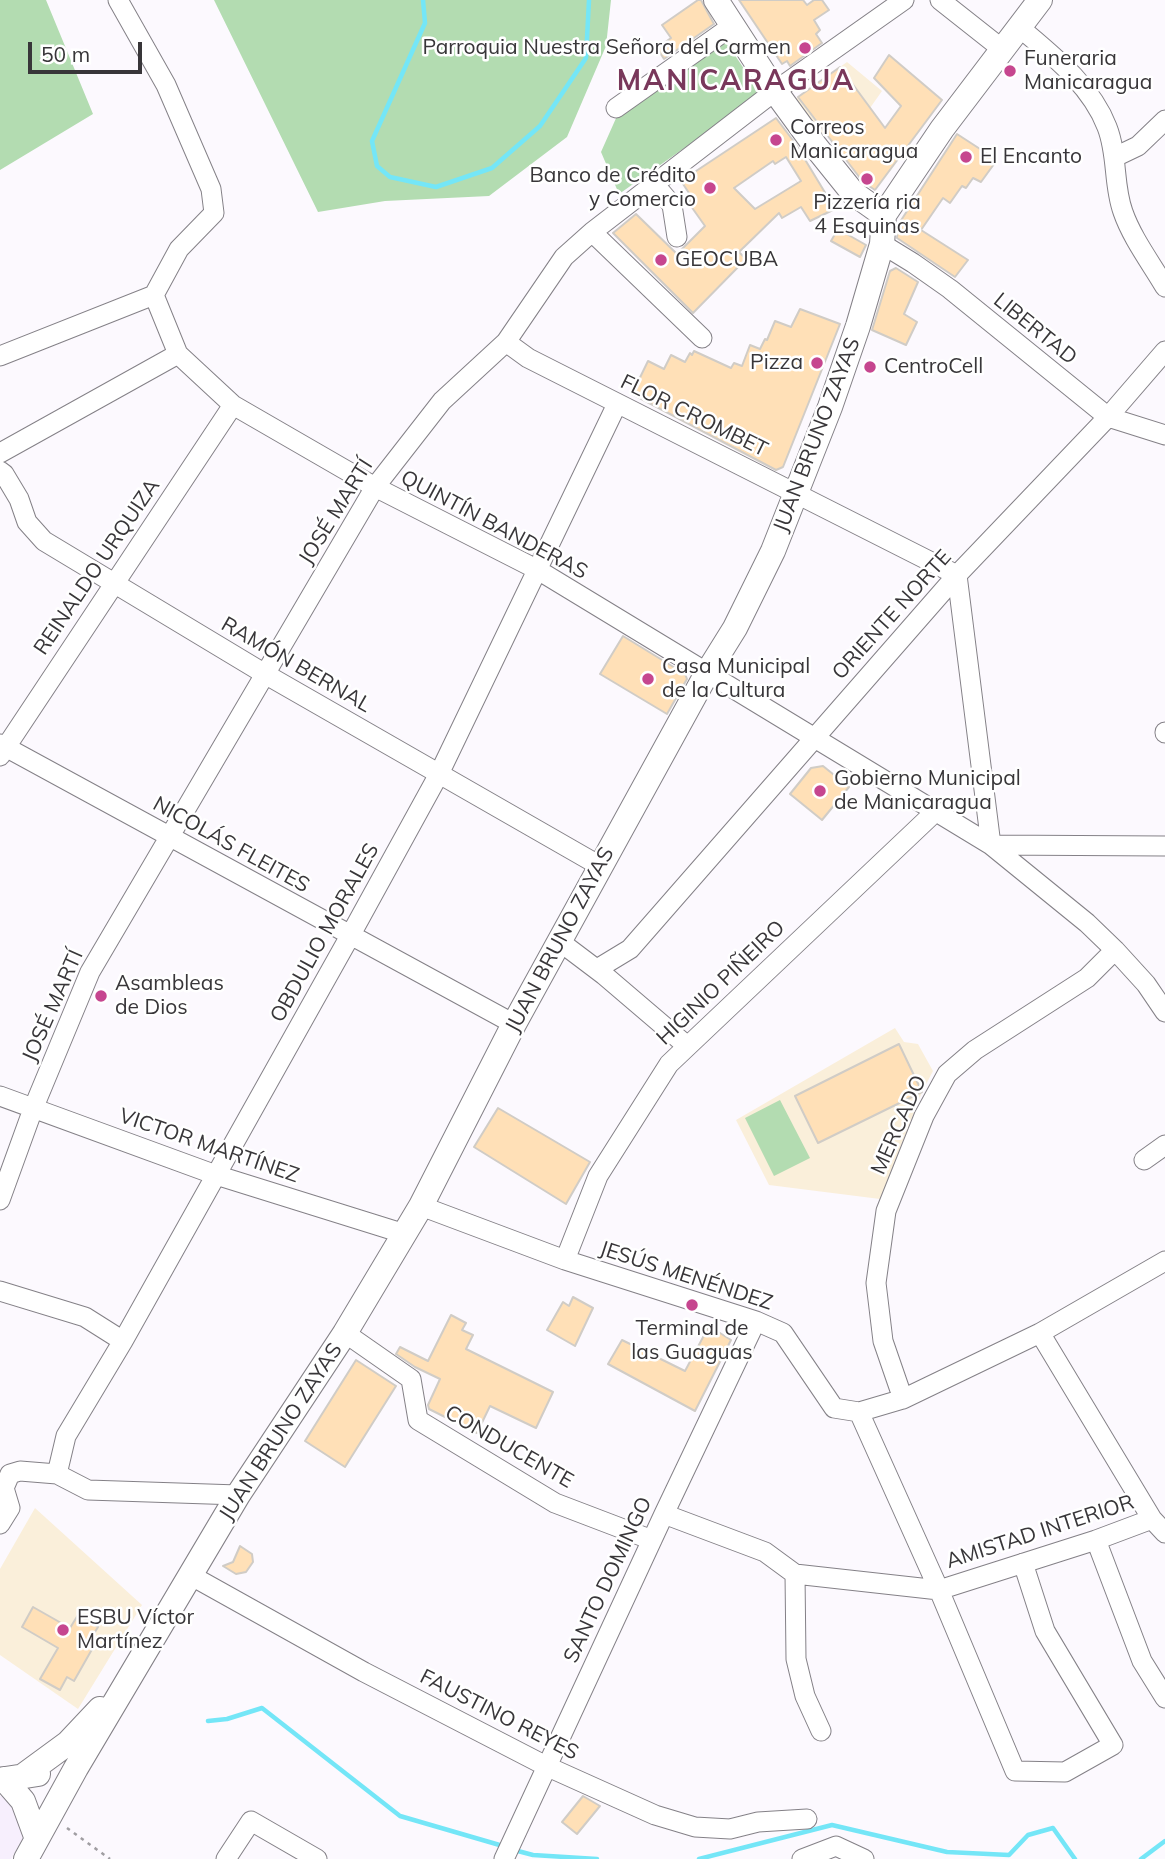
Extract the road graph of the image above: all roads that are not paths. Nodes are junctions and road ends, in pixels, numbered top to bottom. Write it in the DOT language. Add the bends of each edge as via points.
graph roads {
  1 [pos="118,0"];
  2 [pos="716,0"];
  3 [pos="904,0"];
  4 [pos="940,0"];
  5 [pos="1040,0"];
  6 [pos="733,26"];
  7 [pos="1019,27"];
  8 [pos="1002,49"];
  9 [pos="775,91"];
  10 [pos="616,108"];
  11 [pos="1165,120"];
  12 [pos="1115,157"];
  13 [pos="654,184"];
  14 [pos="884,215"];
  15 [pos="592,232"];
  16 [pos="677,237"];
  17 [pos="882,244"];
  18 [pos="1165,286"];
  19 [pos="154,295"];
  20 [pos="702,338"];
  21 [pos="506,342"];
  22 [pos="1165,351"];
  23 [pos="178,354"];
  24 [pos="0,356"];
  25 [pos="617,404"];
  26 [pos="233,405"];
  27 [pos="1108,417"];
  28 [pos="1165,435"];
  29 [pos="0,453"];
  30 [pos="0,471"];
  31 [pos="375,486"];
  32 [pos="797,492"];
  33 [pos="538,570"];
  34 [pos="957,575"];
  35 [pos="114,582"];
  36 [pos="707,673"];
  37 [pos="265,674"];
  38 [pos="812,738"];
  39 [pos="2,749"];
  40 [pos="439,774"];
  41 [pos="935,812"];
  42 [pos="170,837"];
  43 [pos="991,845"];
  44 [pos="1165,846"];
  45 [pos="600,866"];
  46 [pos="350,936"];
  47 [pos="559,942"];
  48 [pos="1115,950"];
  49 [pos="597,969"];
  50 [pos="1165,1012"];
  51 [pos="514,1024"];
  52 [pos="686,1045"];
  53 [pos="0,1096"];
  54 [pos="33,1109"];
  55 [pos="1165,1145"];
  56 [pos="1143,1160"];
  57 [pos="216,1175"];
  58 [pos="0,1200"];
  59 [pos="421,1206"];
  60 [pos="405,1234"];
  61 [pos="565,1260"];
  62 [pos="1165,1261"];
  63 [pos="0,1291"];
  64 [pos="756,1321"];
  65 [pos="345,1333"];
  66 [pos="1040,1333"];
  67 [pos="123,1341"];
  68 [pos="903,1399"];
  69 [pos="859,1412"];
  70 [pos="57,1474"];
  71 [pos="239,1495"];
  72 [pos="664,1514"];
  73 [pos="4,1518"];
  74 [pos="1159,1526"];
  75 [pos="652,1540"];
  76 [pos="1096,1540"];
  77 [pos="1023,1563"];
  78 [pos="795,1574"];
  79 [pos="191,1575"];
  80 [pos="939,1590"];
  81 [pos="132,1676"];
  82 [pos="1165,1698"];
  83 [pos="821,1731"];
  84 [pos="546,1766"];
  85 [pos="76,1768"];
  86 [pos="9,1778"];
  87 [pos="52,1813"];
  88 [pos="807,1819"];
  89 [pos="31,1849"];
  90 [pos="508,1851"];
  91 [pos="226,1859"];
  92 [pos="317,1859"];
  93 [pos="802,1859"];
  94 [pos="864,1859"];
  1 -- 19 [label="street" via="166,85 211,189 214,213 179,249"];
  2 -- 6 [label="main road"];
  3 -- 9 [label="street, JOSÉ MARTÍ"];
  4 -- 8 [label="street"];
  5 -- 7 [label="main road"];
  6 -- 9 [label="main road"];
  6 -- 10 [label="street"];
  7 -- 8 [label="main road"];
  7 -- 12 [label="street" via="1076,79 1107,126"];
  8 -- 14 [label="main road"];
  9 -- 13 [label="street, JOSÉ MARTÍ"];
  9 -- 14 [label="main road" via="853,193"];
  11 -- 12 [label="street" via="1138,146"];
  12 -- 18 [label="street" via="1122,211"];
  13 -- 15 [label="street, JOSÉ MARTÍ"];
  13 -- 16 [label="street" via="672,205"];
  14 -- 17 [label="main road, JUAN BRUNO ZAYAS"];
  15 -- 20 [label="street"];
  15 -- 21 [label="street, JOSÉ MARTÍ" via="564,257"];
  17 -- 27 [label="street, LIBERTAD" via="950,289"];
  17 -- 32 [label="main road, JUAN BRUNO ZAYAS" via="850,349"];
  19 -- 23 [label="street, QUINTÍN BANDERAS"];
  19 -- 24 [label="street"];
  21 -- 25 [label="street, FLOR CROMBET"];
  21 -- 31 [label="street, JOSÉ MARTÍ" via="442,401"];
  22 -- 27 [label="street, ORIENTE NORTE"];
  23 -- 26 [label="street, QUINTÍN BANDERAS"];
  23 -- 29 [label="street"];
  25 -- 32 [label="street, FLOR CROMBET"];
  25 -- 33 [label="street, OBDULIO MORALES"];
  26 -- 31 [label="street, QUINTÍN BANDERAS"];
  26 -- 35 [label="street, REINALDO URQUIZA"];
  27 -- 28 [label="street, LIBERTAD"];
  27 -- 34 [label="street, ORIENTE NORTE"];
  30 -- 35 [label="street, RAMÓN BERNAL" via="19,499 27,522 44,541"];
  31 -- 33 [label="street, QUINTÍN BANDERAS"];
  31 -- 37 [label="street, JOSÉ MARTÍ"];
  32 -- 34 [label="street, FLOR CROMBET"];
  32 -- 36 [label="main road, JUAN BRUNO ZAYAS" via="746,606"];
  33 -- 36 [label="street, QUINTÍN BANDERAS"];
  33 -- 40 [label="street, OBDULIO MORALES"];
  34 -- 38 [label="street, ORIENTE NORTE"];
  34 -- 43 [label="street"];
  35 -- 37 [label="street, RAMÓN BERNAL"];
  35 -- 39 [label="street, REINALDO URQUIZA"];
  36 -- 38 [label="street, QUINTÍN BANDERAS"];
  36 -- 45 [label="main road, JUAN BRUNO ZAYAS"];
  37 -- 40 [label="street, RAMÓN BERNAL"];
  37 -- 42 [label="street, JOSÉ MARTÍ"];
  38 -- 41 [label="street, QUINTÍN BANDERAS"];
  38 -- 49 [label="street, ORIENTE NORTE" via="630,950"];
  39 -- 42 [label="street, NICOLÁS FLEITES"];
  40 -- 45 [label="street, RAMÓN BERNAL"];
  40 -- 46 [label="street, OBDULIO MORALES"];
  41 -- 43 [label="street, QUINTÍN BANDERAS"];
  41 -- 52 [label="street, HIGINIO PIÑEIRO"];
  42 -- 46 [label="street, NICOLÁS FLEITES"];
  42 -- 54 [label="street, JOSÉ MARTÍ" via="90,972"];
  43 -- 44 [label="street"];
  43 -- 48 [label="street, QUINTÍN BANDERAS"];
  45 -- 47 [label="main road, JUAN BRUNO ZAYAS"];
  46 -- 51 [label="street, NICOLÁS FLEITES"];
  46 -- 57 [label="street, OBDULIO MORALES"];
  47 -- 49 [label="street"];
  47 -- 51 [label="main road, JUAN BRUNO ZAYAS"];
  48 -- 50 [label="street, QUINTÍN BANDERAS"];
  48 -- 68 [label="street, MERCADO" via="1087,978 975,1049 947,1074 924,1116 886,1211 876,1283 883,1341"];
  49 -- 52 [label="street"];
  51 -- 59 [label="main road, JUAN BRUNO ZAYAS"];
  52 -- 61 [label="street, HIGINIO PIÑEIRO" via="669,1063 598,1176"];
  53 -- 54 [label="street, VICTOR MARTÍNEZ"];
  54 -- 57 [label="street, VICTOR MARTÍNEZ"];
  54 -- 58 [label="street, JOSÉ MARTÍ"];
  55 -- 56 [label="street"];
  57 -- 60 [label="street, VICTOR MARTÍNEZ"];
  57 -- 67 [label="street, OBDULIO MORALES"];
  59 -- 60 [label="main road, JUAN BRUNO ZAYAS"];
  59 -- 61 [label="street, JESÚS MENÉNDEZ"];
  60 -- 65 [label="main road, JUAN BRUNO ZAYAS"];
  61 -- 64 [label="street, JESÚS MENÉNDEZ"];
  62 -- 66 [label="street"];
  63 -- 67 [label="street" via="85,1317"];
  64 -- 69 [label="street, JESÚS MENÉNDEZ" via="783,1333 834,1408"];
  64 -- 72 [label="street, SANTO DOMINGO"];
  65 -- 71 [label="main road, JUAN BRUNO ZAYAS"];
  65 -- 75 [label="street, CONDUCENTE" via="411,1379 418,1420 555,1503"];
  66 -- 68 [label="street"];
  66 -- 74 [label="street"];
  67 -- 70 [label="street, OBDULIO MORALES" via="66,1436"];
  68 -- 69 [label="street"];
  69 -- 80 [label="street"];
  70 -- 71 [label="street" via="88,1490"];
  70 -- 73 [label="street" via="10,1474 4,1488 10,1505"];
  71 -- 79 [label="main road, JUAN BRUNO ZAYAS"];
  72 -- 75 [label="street, SANTO DOMINGO"];
  72 -- 78 [label="street, AMISTAD INTERIOR" via="765,1552"];
  74 -- 76 [label="street, AMISTAD INTERIOR"];
  75 -- 84 [label="street, SANTO DOMINGO"];
  76 -- 77 [label="street, AMISTAD INTERIOR"];
  76 -- 82 [label="street" via="1142,1661"];
  77 -- 80 [label="street, AMISTAD INTERIOR"];
  77 -- 80 [label="street" via="1045,1631 1113,1745 1065,1772 1015,1771"];
  78 -- 80 [label="street, AMISTAD INTERIOR"];
  78 -- 83 [label="street" via="796,1658"];
  79 -- 81 [label="main road, JUAN BRUNO ZAYAS"];
  79 -- 84 [label="street, FAUSTINO REYES"];
  81 -- 85 [label="main road, JUAN BRUNO ZAYAS"];
  81 -- 86 [label="main road" via="68,1743"];
  84 -- 88 [label="street, FAUSTINO REYES" via="655,1815 695,1826 730,1829"];
  84 -- 90 [label="street, SANTO DOMINGO"];
  85 -- 86 [label="main road"];
  85 -- 87 [label="main road, JUAN BRUNO ZAYAS"];
  86 -- 87 [label="main road" via="48,1798"];
  86 -- 89 [label="main road" via="23,1801"];
  87 -- 89 [label="main road, JUAN BRUNO ZAYAS"];
  91 -- 92 [label="street" via="251,1821"];
  93 -- 94 [label="street" via="836,1846"];
}
